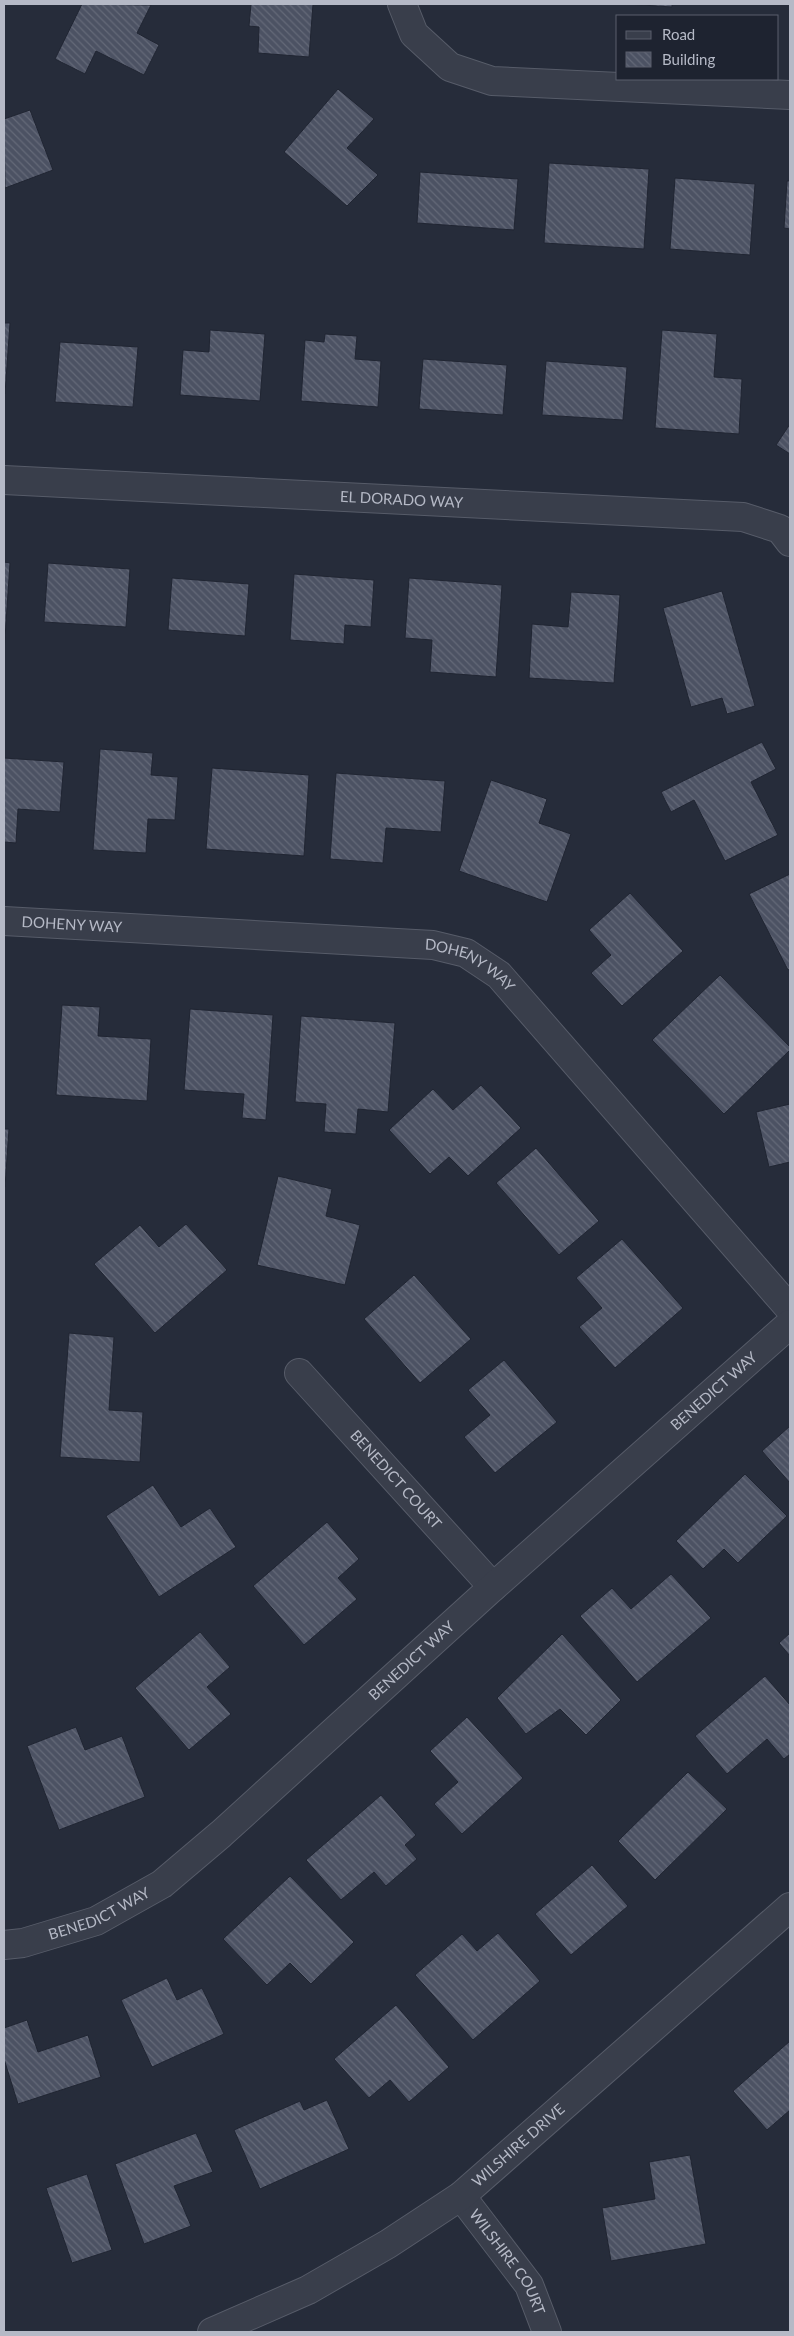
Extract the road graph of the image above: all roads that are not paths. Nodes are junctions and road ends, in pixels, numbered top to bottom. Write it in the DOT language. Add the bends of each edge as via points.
graph roads {
  1 [pos="402,4"];
  2 [pos="790,95"];
  3 [pos="4,480"];
  4 [pos="790,542"];
  5 [pos="4,921"];
  6 [pos="790,1309"];
  7 [pos="790,1324"];
  8 [pos="299,1373"];
  9 [pos="493,1587"];
  10 [pos="790,1907"];
  11 [pos="4,1945"];
  12 [pos="461,2196"];
  13 [pos="212,2332"];
  14 [pos="547,2332"];
  1 -- 2 [label="street" via="414,34 450,67 492,81"];
  3 -- 4 [label="street, EL DORADO WAY" via="743,517 780,529"];
  5 -- 6 [label="street, DOHENY WAY" via="433,944 466,953 500,975"];
  7 -- 9 [label="street, BENEDICT WAY"];
  8 -- 9 [label="street, BENEDICT COURT"];
  9 -- 11 [label="street, BENEDICT WAY" via="162,1884 96,1921 23,1943"];
  10 -- 12 [label="street, WILSHIRE DRIVE"];
  12 -- 13 [label="street, WILSHIRE DRIVE" via="388,2244 308,2290"];
  12 -- 14 [label="street, WILSHIRE COURT" via="529,2285"];
}
